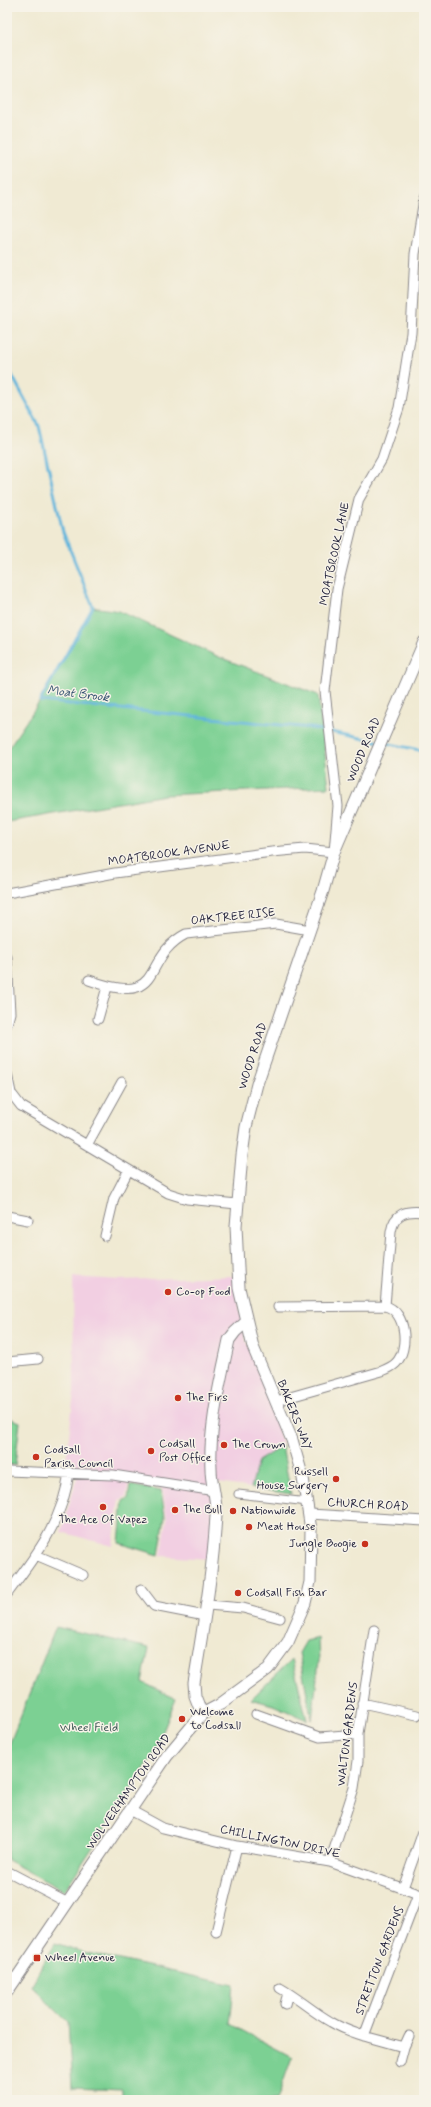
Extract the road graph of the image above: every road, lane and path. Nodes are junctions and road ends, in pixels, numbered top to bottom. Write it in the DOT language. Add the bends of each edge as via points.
graph roads {
  1 [pos="424,199"];
  2 [pos="424,642"];
  3 [pos="334,852"];
  4 [pos="7,893"];
  5 [pos="310,930"];
  6 [pos="7,957"];
  7 [pos="89,980"];
  8 [pos="106,987"];
  9 [pos="98,1019"];
  10 [pos="7,1024"];
  11 [pos="7,1074"];
  12 [pos="122,1082"];
  13 [pos="87,1145"];
  14 [pos="128,1171"];
  15 [pos="237,1204"];
  16 [pos="424,1212"];
  17 [pos="7,1216"];
  18 [pos="28,1220"];
  19 [pos="105,1236"];
  20 [pos="385,1306"];
  21 [pos="278,1307"];
  22 [pos="246,1322"];
  23 [pos="38,1359"];
  24 [pos="7,1362"];
  25 [pos="276,1402"];
  26 [pos="7,1471"];
  27 [pos="69,1472"];
  28 [pos="215,1493"];
  29 [pos="238,1494"];
  30 [pos="308,1502"];
  31 [pos="310,1514"];
  32 [pos="424,1521"];
  33 [pos="36,1555"];
  34 [pos="83,1575"];
  35 [pos="141,1589"];
  36 [pos="7,1594"];
  37 [pos="207,1610"];
  38 [pos="280,1618"];
  39 [pos="374,1630"];
  40 [pos="362,1703"];
  41 [pos="202,1714"];
  42 [pos="256,1714"];
  43 [pos="417,1715"];
  44 [pos="358,1734"];
  45 [pos="132,1811"];
  46 [pos="424,1829"];
  47 [pos="237,1846"];
  48 [pos="330,1862"];
  49 [pos="9,1874"];
  50 [pos="403,1888"];
  51 [pos="421,1895"];
  52 [pos="68,1903"];
  53 [pos="216,1932"];
  54 [pos="280,1988"];
  55 [pos="7,1992"];
  56 [pos="288,1993"];
  57 [pos="285,2004"];
  58 [pos="364,2036"];
  59 [pos="409,2036"];
  60 [pos="404,2047"];
  61 [pos="400,2062"];
  1 -- 3 [label="street, MOATBROOK LANE" via="415,254 411,333 399,408 382,459 359,499 337,589 325,690 338,806"];
  2 -- 3 [label="street, WOOD ROAD"];
  3 -- 4 [label="street, MOATBROOK AVENUE" via="305,849 272,852 115,873"];
  3 -- 5 [label="street, WOOD ROAD"];
  5 -- 8 [label="street, OAKTREE RISE" via="276,924 186,934 174,940 149,979 141,986 125,989"];
  5 -- 15 [label="street, WOOD ROAD" via="251,1104"];
  6 -- 10 [label="street" via="10,1013"];
  7 -- 8 [label="street, OAKTREE RISE"];
  8 -- 9 [label="street"];
  11 -- 13 [label="street" via="11,1093 21,1106"];
  12 -- 13 [label="street"];
  13 -- 14 [label="street"];
  14 -- 15 [label="street" via="176,1196"];
  14 -- 19 [label="street" via="114,1198"];
  15 -- 22 [label="street, WOOD ROAD" via="237,1272"];
  16 -- 20 [label="street" via="407,1211 396,1217 392,1224"];
  17 -- 18 [label="street"];
  20 -- 21 [label="street"];
  20 -- 25 [label="street" via="395,1311 403,1323 402,1350 396,1363 382,1371"];
  22 -- 25 [label="street, BAKERS WAY" via="253,1347"];
  22 -- 28 [label="street" via="229,1340 213,1413 210,1470"];
  23 -- 24 [label="street"];
  25 -- 30 [label="street, BAKERS WAY" via="299,1460"];
  26 -- 27 [label="street"];
  27 -- 28 [label="street" via="113,1475"];
  27 -- 33 [label="street" via="65,1498"];
  28 -- 37 [label="street" via="216,1519"];
  29 -- 30 [label="street"];
  30 -- 31 [label="street, BAKERS WAY"];
  31 -- 32 [label="street, CHURCH ROAD"];
  31 -- 41 [label="street, BAKERS WAY" via="310,1582 305,1603 288,1642 268,1669 219,1705"];
  33 -- 34 [label="street"];
  33 -- 36 [label="street"];
  35 -- 37 [label="street" via="154,1606"];
  37 -- 38 [label="street" via="243,1608"];
  37 -- 41 [label="street" via="194,1683 195,1696"];
  39 -- 40 [label="street, WALTON GARDENS"];
  40 -- 43 [label="street"];
  40 -- 44 [label="street, WALTON GARDENS"];
  41 -- 45 [label="street, WOLVERHAMPTON ROAD" via="168,1756"];
  42 -- 44 [label="street" via="320,1737"];
  44 -- 48 [label="street, WALTON GARDENS" via="354,1788"];
  45 -- 47 [label="street, CHILLINGTON DRIVE" via="163,1828"];
  45 -- 52 [label="street, WOLVERHAMPTON ROAD"];
  46 -- 50 [label="street"];
  47 -- 48 [label="street, CHILLINGTON DRIVE"];
  47 -- 53 [label="street"];
  48 -- 50 [label="street, CHILLINGTON DRIVE"];
  49 -- 52 [label="street"];
  50 -- 51 [label="street, CHILLINGTON DRIVE"];
  51 -- 58 [label="street, STRETTON GARDENS"];
  52 -- 55 [label="street, WOLVERHAMPTON ROAD"];
  54 -- 56 [label="street, STRETTON GARDENS"];
  56 -- 57 [label="street"];
  56 -- 58 [label="street, STRETTON GARDENS" via="331,2022"];
  58 -- 60 [label="street, STRETTON GARDENS"];
  59 -- 60 [label="street"];
  60 -- 61 [label="street"];
}
